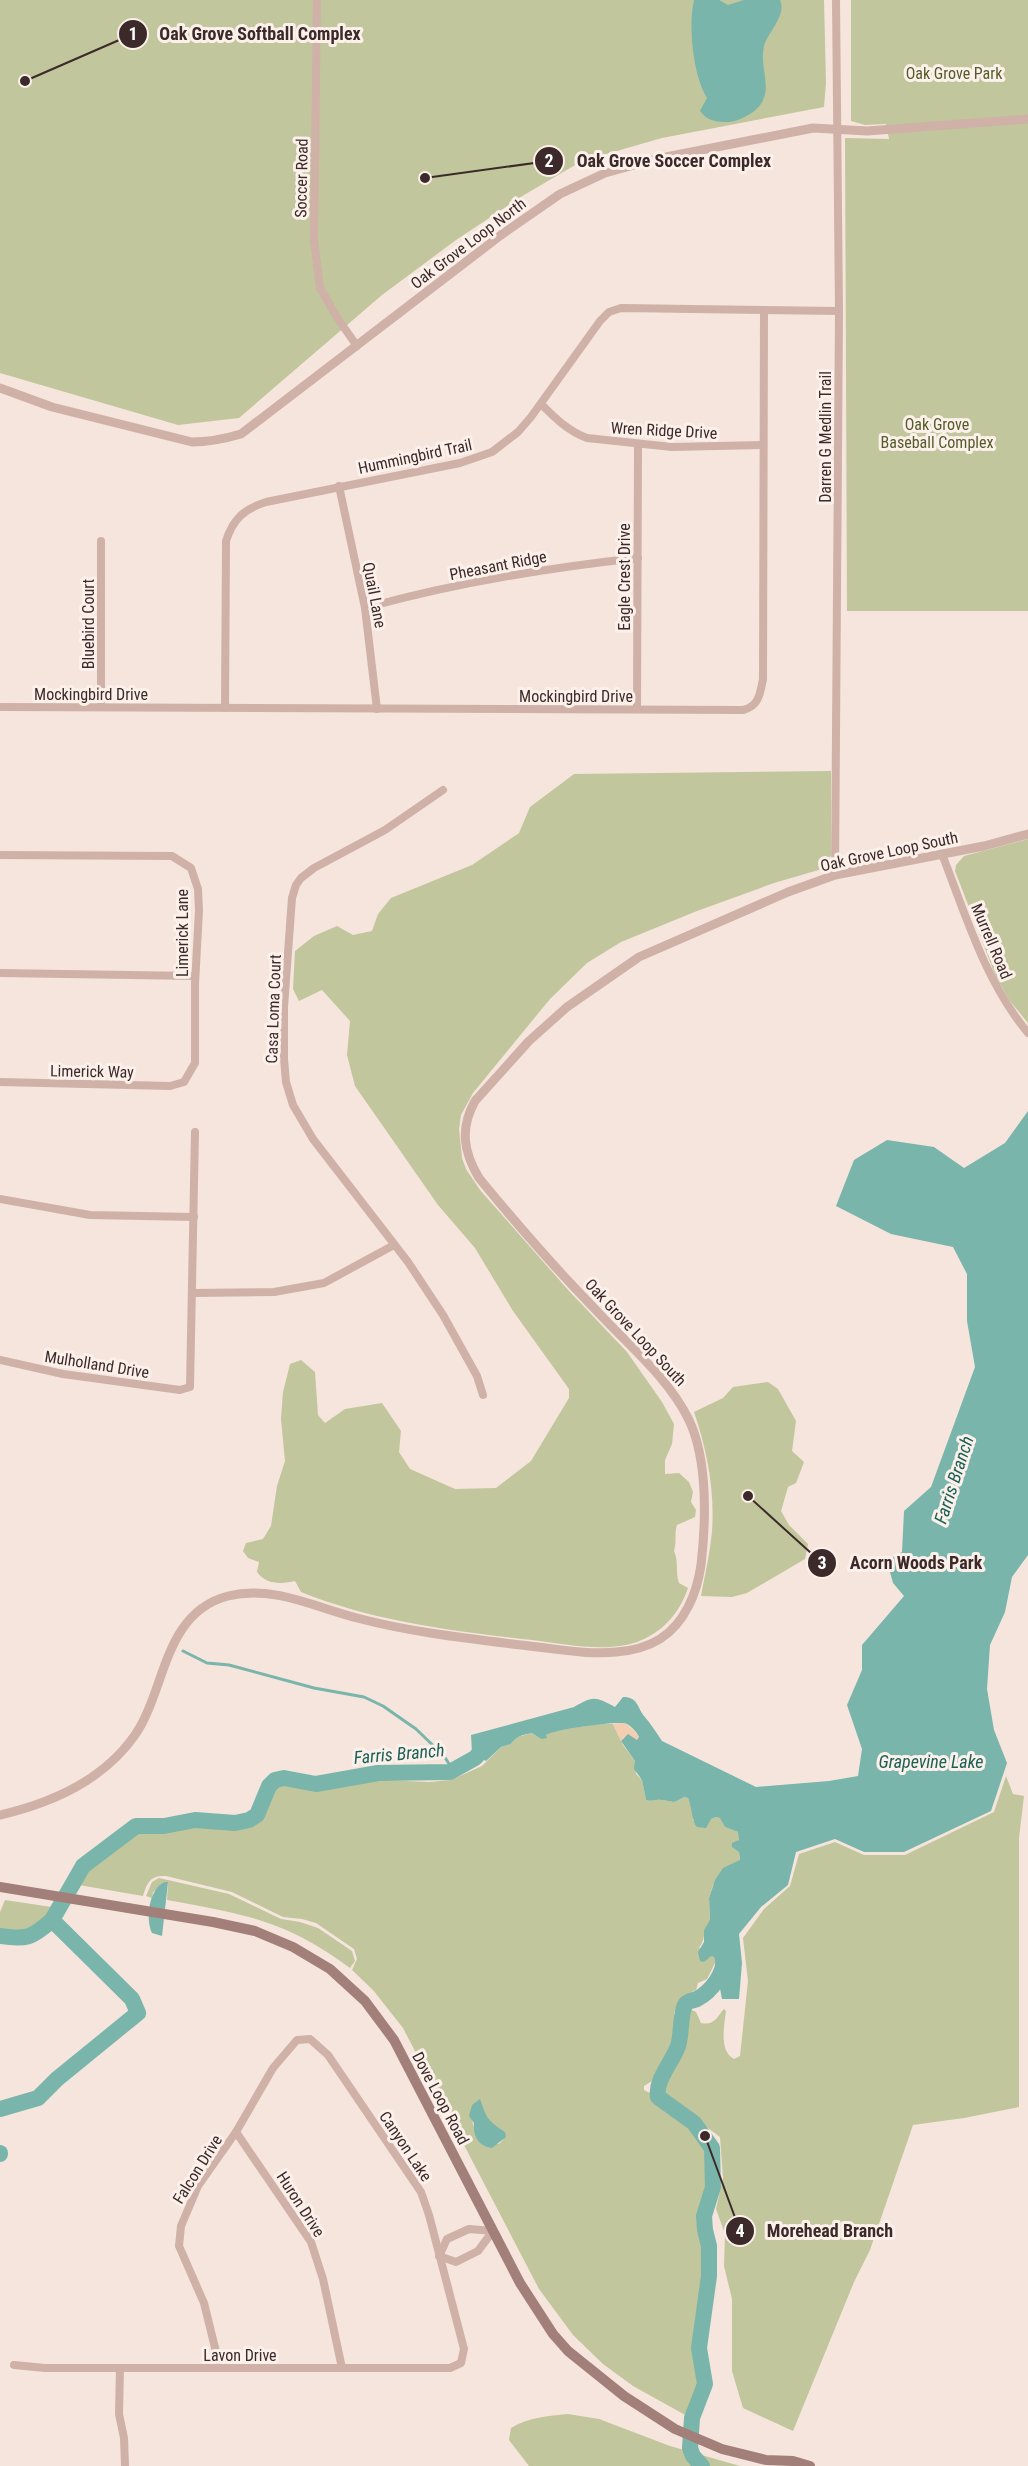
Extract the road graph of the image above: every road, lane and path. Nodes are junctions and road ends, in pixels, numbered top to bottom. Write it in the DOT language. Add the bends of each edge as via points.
graph roads {
  1 [pos="317,0"];
  2 [pos="836,0"];
  3 [pos="1028,119"];
  4 [pos="837,129"];
  5 [pos="764,310"];
  6 [pos="839,310"];
  7 [pos="357,346"];
  8 [pos="0,388"];
  9 [pos="541,404"];
  10 [pos="638,445"];
  11 [pos="763,445"];
  12 [pos="339,486"];
  13 [pos="101,541"];
  14 [pos="638,558"];
  15 [pos="365,608"];
  16 [pos="0,707"];
  17 [pos="101,707"];
  18 [pos="225,708"];
  19 [pos="377,709"];
  20 [pos="637,709"];
  21 [pos="443,790"];
  22 [pos="1028,834"];
  23 [pos="942,854"];
  24 [pos="0,855"];
  25 [pos="835,875"];
  26 [pos="0,974"];
  27 [pos="195,976"];
  28 [pos="1028,1033"];
  29 [pos="0,1082"];
  30 [pos="184,1082"];
  31 [pos="195,1132"];
  32 [pos="0,1198"];
  33 [pos="194,1217"];
  34 [pos="394,1245"];
  35 [pos="193,1293"];
  36 [pos="0,1360"];
  37 [pos="483,1395"];
  38 [pos="0,1815"];
  39 [pos="0,1887"];
  40 [pos="305,2037"];
  41 [pos="236,2132"];
  42 [pos="493,2231"];
  43 [pos="438,2256"];
  44 [pos="463,2360"];
  45 [pos="14,2366"];
  46 [pos="120,2368"];
  47 [pos="220,2368"];
  48 [pos="342,2368"];
  49 [pos="766,2460"];
  50 [pos="125,2466"];
  51 [pos="779,2466"];
  52 [pos="810,2466"];
  1 -- 7 [label="street, Soccer Road" via="316,271 324,297"];
  2 -- 4 [label="street, Darren G Medlin Trail"];
  3 -- 4 [label="street, Oak Grove Loop North" via="867,131"];
  4 -- 6 [label="street, Darren G Medlin Trail"];
  4 -- 7 [label="street, Oak Grove Loop North" via="791,131 667,157 626,166 578,185 501,235"];
  5 -- 6 [label="street, Hummingbird Trail"];
  5 -- 9 [label="street, Hummingbird Trail" via="621,308 609,312"];
  5 -- 11 [label="street, Mockingbird Drive"];
  6 -- 25 [label="street, Darren G Medlin Trail"];
  7 -- 8 [label="street, Oak Grove Loop North" via="241,434 211,442 192,442 52,407"];
  9 -- 10 [label="street, Wren Ridge Drive" via="576,434"];
  9 -- 12 [label="street, Hummingbird Trail" via="518,432 492,452"];
  10 -- 11 [label="street, Wren Ridge Drive"];
  10 -- 14 [label="street, Eagle Crest Drive"];
  11 -- 20 [label="street, Mockingbird Drive" via="763,679 756,704 743,710"];
  12 -- 15 [label="street, Quail Lane"];
  12 -- 18 [label="street, Hummingbird Trail" via="255,505 231,525 226,541"];
  13 -- 17 [label="street, Bluebird Court"];
  14 -- 15 [label="street, Pheasant Ridge" via="479,581"];
  14 -- 20 [label="street, Eagle Crest Drive"];
  15 -- 19 [label="street, Quail Lane"];
  16 -- 17 [label="street, Mockingbird Drive"];
  17 -- 18 [label="street, Mockingbird Drive"];
  18 -- 19 [label="street, Mockingbird Drive"];
  19 -- 20 [label="street, Mockingbird Drive"];
  21 -- 34 [label="street, Casa Loma Court" via="385,830 314,868 301,878 292,898 284,1007 286,1082 307,1130"];
  22 -- 23 [label="street, Oak Grove Loop South"];
  23 -- 25 [label="street, Oak Grove Loop South"];
  23 -- 28 [label="street, Murrell Road" via="995,986"];
  24 -- 27 [label="street, Limerick Lane" via="172,856 186,863 198,889"];
  25 -- 38 [label="street, Oak Grove Loop South" via="639,957 618,970 529,1041 474,1101 465,1122 467,1154 479,1178 659,1377 690,1422 703,1486 704,1528 693,1598 674,1627 638,1648 593,1653 395,1627 289,1597 261,1593 223,1597 186,1623 168,1655 144,1720 114,1759 68,1792"];
  26 -- 27 [label="street"];
  27 -- 30 [label="street, Limerick Lane" via="195,1063"];
  29 -- 30 [label="street, Limerick Way" via="170,1086"];
  31 -- 33 [label="street"];
  32 -- 33 [label="street" via="90,1215"];
  33 -- 35 [label="street"];
  34 -- 35 [label="street" via="324,1284 274,1292"];
  34 -- 37 [label="street, Casa Loma Court" via="443,1315 477,1376"];
  35 -- 36 [label="street, Mulholland Drive" via="190,1387 180,1390 63,1374"];
  39 -- 42 [label="main road, Dove Loop Road" via="234,1926 276,1939 320,1963 353,1989 394,2040"];
  40 -- 41 [label="street, Falcon Drive" via="281,2056"];
  40 -- 43 [label="street, Canyon Lake" via="328,2055 416,2182 429,2215"];
  41 -- 47 [label="street, Falcon Drive" via="189,2202 179,2235 184,2260 211,2325"];
  41 -- 48 [label="street, Huron Drive" via="312,2242"];
  42 -- 43 [label="street" via="469,2229 447,2239"];
  42 -- 43 [label="street" via="478,2251 456,2262"];
  42 -- 49 [label="main road, Dove Loop Road" via="553,2334 604,2382 675,2429 722,2449"];
  43 -- 44 [label="street, Canyon Lake" via="464,2349"];
  44 -- 48 [label="street, Lavon Drive" via="459,2366 450,2368"];
  45 -- 46 [label="street, Lavon Drive"];
  46 -- 47 [label="street, Lavon Drive"];
  46 -- 50 [label="street" via="119,2414"];
  47 -- 48 [label="street, Lavon Drive"];
  49 -- 51 [label="main road, Dove Loop Road"];
  49 -- 52 [label="main road, Dove Loop Road"];
}
